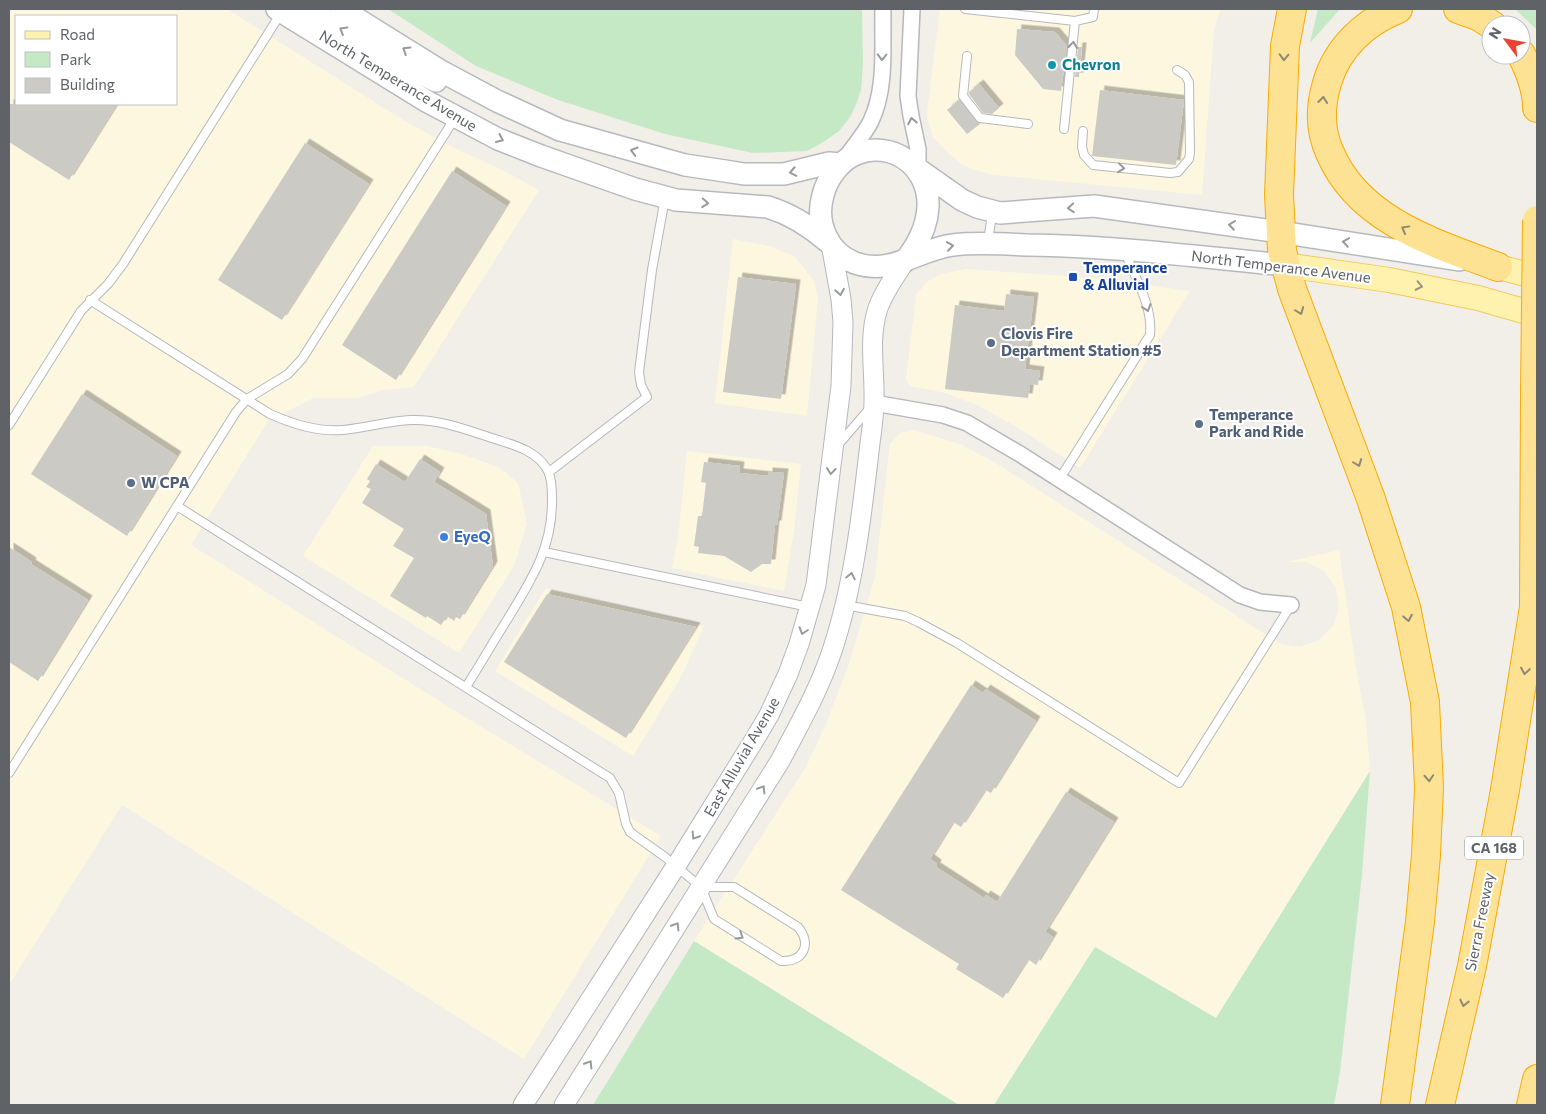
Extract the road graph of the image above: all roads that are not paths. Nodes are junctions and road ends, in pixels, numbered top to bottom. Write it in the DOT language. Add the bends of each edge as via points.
graph roads {
  1 [pos="304,9"];
  2 [pos="340,9"];
  3 [pos="883,9"];
  4 [pos="912,9"];
  5 [pos="965,9"];
  6 [pos="1094,9"];
  7 [pos="1292,9"];
  8 [pos="1398,9"];
  9 [pos="1458,9"];
  10 [pos="284,10"];
  11 [pos="1481,18"];
  12 [pos="1076,21"];
  13 [pos="967,56"];
  14 [pos="1526,65"];
  15 [pos="1177,70"];
  16 [pos="482,93"];
  17 [pos="1537,108"];
  18 [pos="456,117"];
  19 [pos="1028,124"];
  20 [pos="1064,129"];
  21 [pos="1083,131"];
  22 [pos="841,164"];
  23 [pos="918,169"];
  24 [pos="665,198"];
  25 [pos="992,211"];
  26 [pos="1537,220"];
  27 [pos="1280,232"];
  28 [pos="831,244"];
  29 [pos="988,244"];
  30 [pos="1124,250"];
  31 [pos="904,262"];
  32 [pos="1285,265"];
  33 [pos="1498,267"];
  34 [pos="1537,277"];
  35 [pos="90,300"];
  36 [pos="1537,315"];
  37 [pos="247,399"];
  38 [pos="874,403"];
  39 [pos="9,425"];
  40 [pos="833,450"];
  41 [pos="549,472"];
  42 [pos="1060,480"];
  43 [pos="177,506"];
  44 [pos="544,552"];
  45 [pos="1536,600"];
  46 [pos="845,604"];
  47 [pos="1291,605"];
  48 [pos="811,608"];
  49 [pos="466,687"];
  50 [pos="9,773"];
  51 [pos="676,866"];
  52 [pos="700,887"];
  53 [pos="1537,1079"];
  54 [pos="523,1105"];
  55 [pos="564,1105"];
  56 [pos="1395,1105"];
  57 [pos="1440,1105"];
  58 [pos="1532,1105"];
  16 -- 1 [label="main road, one-way" via="420,75"];
  16 -- 2 [label="main road, North Temperance Avenue, one-way"];
  3 -- 22 [label="street, one-way" via="878,102 864,133"];
  23 -- 4 [label="street, one-way" via="918,149 908,96"];
  5 -- 12 [label="lane"];
  6 -- 12 [label="lane" via="1093,17"];
  7 -- 27 [label="highway, one-way" via="1285,46"];
  33 -- 8 [label="highway, one-way" via="1428,240 1379,214 1344,178 1329,150 1324,135 1322,105 1332,70 1351,40 1368,24"];
  9 -- 11 [label="highway"];
  10 -- 18 [label="main road, North Temperance Avenue"];
  10 -- 35 [label="lane" via="123,264"];
  20 -- 12 [label="lane, one-way"];
  13 -- 19 [label="lane" via="963,96 980,118"];
  14 -- 17 [label="highway" via="1537,98"];
  21 -- 15 [label="lane, one-way" via="1084,155 1093,164 1178,172 1189,160 1190,153 1189,82"];
  22 -- 16 [label="main road, North Temperance Avenue, one-way" via="829,163 784,174 744,174 685,165 560,130"];
  18 -- 24 [label="main road, North Temperance Avenue, one-way" via="498,139"];
  18 -- 37 [label="lane" via="302,359 288,374"];
  22 -- 23 [label="main road" via="855,155 882,150 899,155"];
  22 -- 28 [label="main road" via="828,183 821,202 821,225"];
  23 -- 25 [label="main road" via="962,200"];
  23 -- 31 [label="main road" via="929,206 920,238"];
  24 -- 28 [label="main road, North Temperance Avenue, one-way" via="704,204 768,207 805,225"];
  24 -- 41 [label="lane" via="639,372 646,397"];
  27 -- 25 [label="main road, one-way" via="1094,206 1011,213"];
  25 -- 29 [label="lane"];
  26 -- 45 [label="highway, Sierra Freeway, bridge"];
  27 -- 32 [label="highway"];
  33 -- 27 [label="main road, one-way"];
  28 -- 31 [label="main road" via="848,260 862,265 878,267"];
  28 -- 40 [label="street, East Alluvial Avenue, one-way" via="843,322 841,386"];
  29 -- 30 [label="main road, North Temperance Avenue"];
  31 -- 29 [label="main road, North Temperance Avenue, one-way" via="941,247"];
  30 -- 32 [label="main road, North Temperance Avenue"];
  30 -- 42 [label="lane, one-way" via="1149,312 1150,335"];
  31 -- 38 [label="street, East Alluvial Avenue" via="882,296 875,319"];
  32 -- 36 [label="main road, North Temperance Avenue, one-way" via="1389,280 1478,298"];
  32 -- 56 [label="highway, one-way" via="1372,499 1406,607 1425,702 1429,788 1426,855"];
  33 -- 34 [label="main road"];
  35 -- 37 [label="lane"];
  35 -- 39 [label="lane"];
  37 -- 41 [label="lane" via="283,420 324,430 411,420 439,421 524,449"];
  37 -- 43 [label="lane"];
  38 -- 40 [label="lane"];
  38 -- 42 [label="street" via="955,418"];
  46 -- 38 [label="street, East Alluvial Avenue, one-way"];
  40 -- 48 [label="street, East Alluvial Avenue, one-way"];
  41 -- 44 [label="lane" via="552,511"];
  42 -- 47 [label="street" via="1240,595 1260,602"];
  43 -- 49 [label="lane"];
  43 -- 50 [label="lane"];
  44 -- 48 [label="lane"];
  44 -- 49 [label="lane" via="532,580"];
  45 -- 57 [label="highway, Sierra Freeway / CA 168, one-way" via="1474,956"];
  46 -- 47 [label="lane" via="905,616 957,643 1179,783"];
  52 -- 46 [label="street, East Alluvial Avenue, one-way" via="807,711 832,651"];
  48 -- 51 [label="street, East Alluvial Avenue, one-way" via="788,674 769,715"];
  49 -- 51 [label="lane" via="610,778 619,793 630,832"];
  51 -- 52 [label="lane"];
  51 -- 54 [label="street, East Alluvial Avenue"];
  52 -- 52 [label="lane, one-way" via="714,919 781,961 794,960 802,952 805,940 798,927 734,887"];
  55 -- 52 [label="street, East Alluvial Avenue, one-way"];
  53 -- 58 [label="highway"];
}
